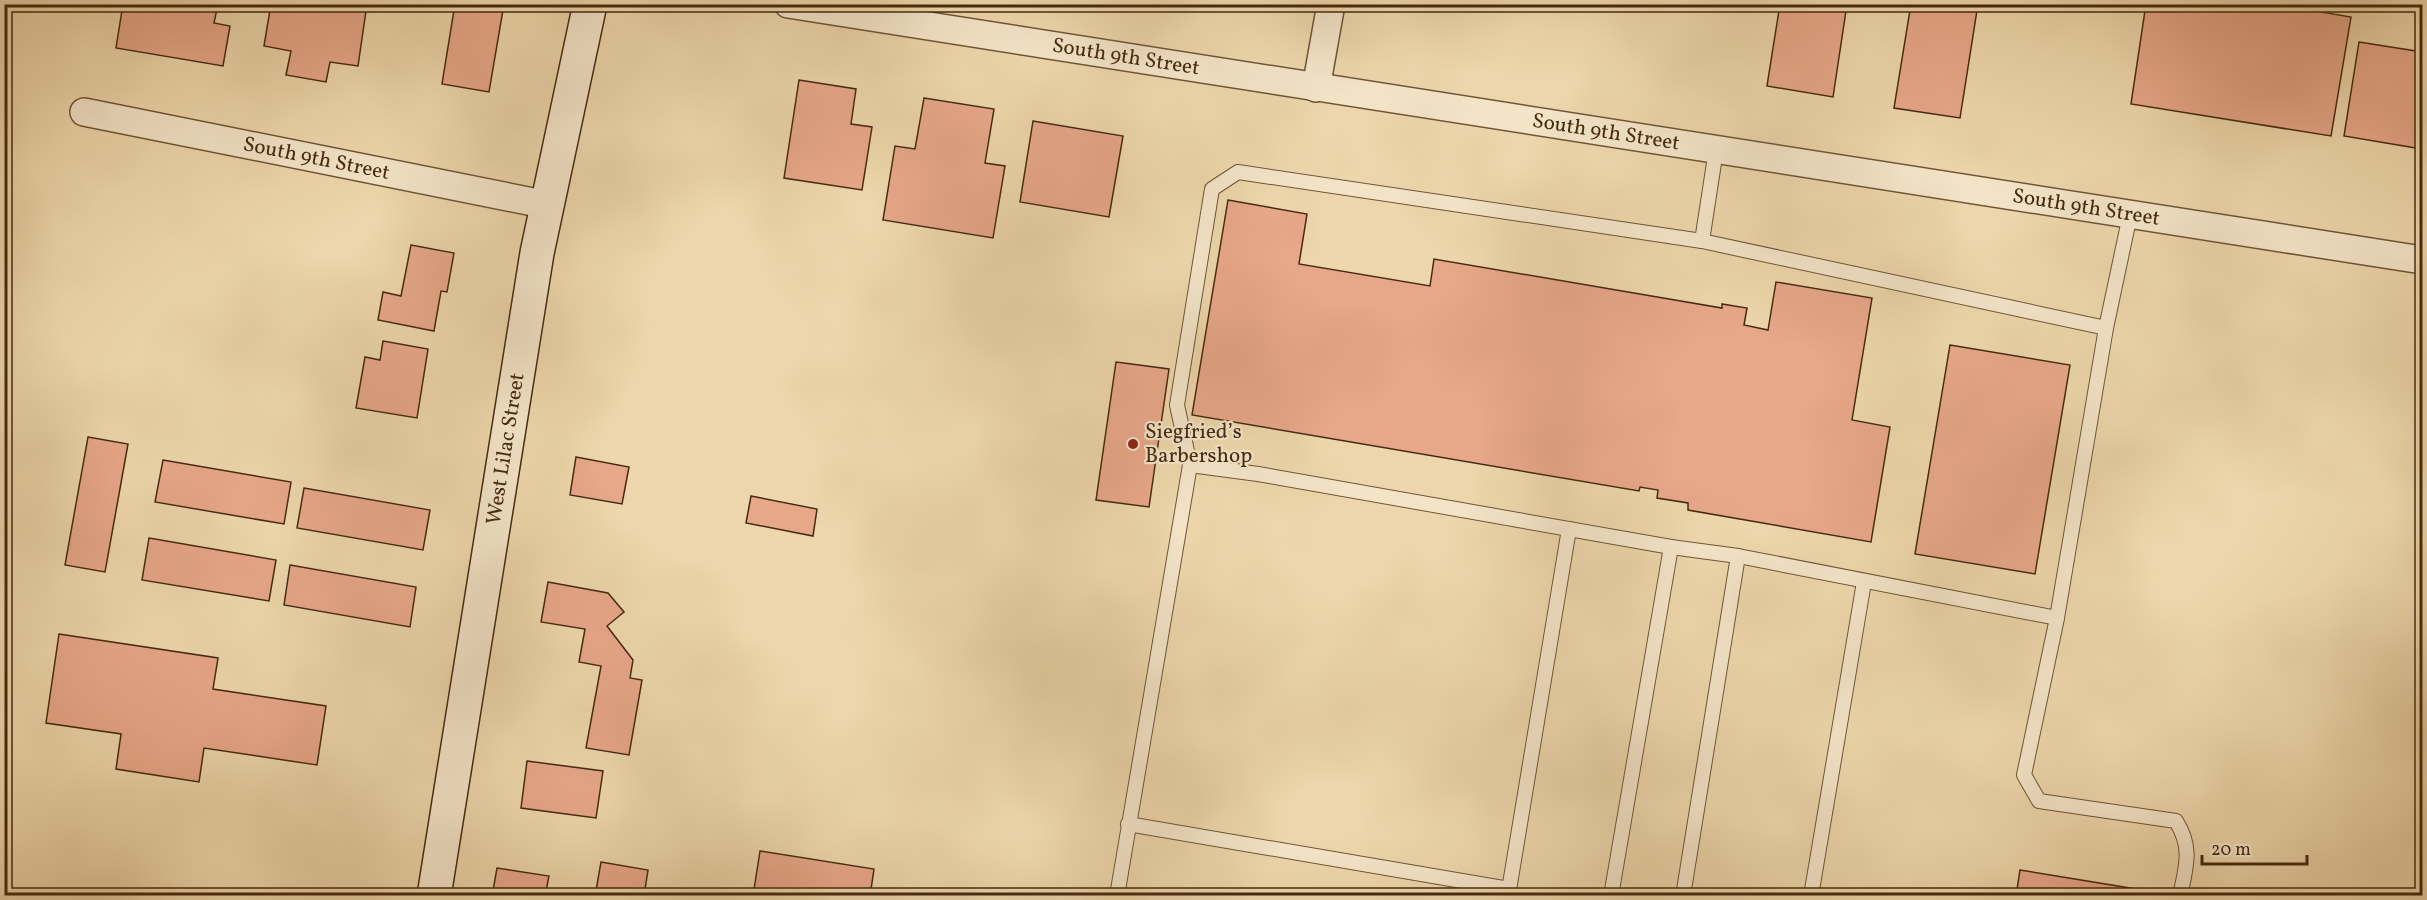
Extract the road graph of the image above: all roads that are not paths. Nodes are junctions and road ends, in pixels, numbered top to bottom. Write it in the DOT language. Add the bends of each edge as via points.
graph roads {
  1 [pos="590,4"];
  2 [pos="788,4"];
  3 [pos="1331,4"];
  4 [pos="1316,88"];
  5 [pos="84,112"];
  6 [pos="1716,150"];
  7 [pos="548,205"];
  8 [pos="2130,215"];
  9 [pos="1702,241"];
  10 [pos="2422,260"];
  11 [pos="2106,328"];
  12 [pos="1190,465"];
  13 [pos="1569,529"];
  14 [pos="1671,547"];
  15 [pos="1738,556"];
  16 [pos="1864,582"];
  17 [pos="2057,618"];
  18 [pos="1128,825"];
  19 [pos="1508,892"];
  20 [pos="434,896"];
  21 [pos="1117,896"];
  22 [pos="1611,896"];
  23 [pos="1683,896"];
  24 [pos="1811,896"];
  25 [pos="2180,896"];
  1 -- 7 [label="street, West Lilac Street"];
  2 -- 4 [label="street, South 9th Street"];
  3 -- 4 [label="street"];
  4 -- 6 [label="street, South 9th Street"];
  5 -- 7 [label="street, South 9th Street"];
  6 -- 8 [label="street, South 9th Street"];
  6 -- 9 [label="lane"];
  7 -- 20 [label="street, West Lilac Street" via="537,253"];
  8 -- 10 [label="street, South 9th Street"];
  8 -- 11 [label="lane"];
  9 -- 11 [label="lane"];
  9 -- 12 [label="lane" via="1238,172 1212,189 1177,405"];
  11 -- 17 [label="lane"];
  12 -- 13 [label="lane"];
  12 -- 18 [label="lane"];
  13 -- 14 [label="lane"];
  13 -- 19 [label="lane"];
  14 -- 15 [label="lane"];
  14 -- 22 [label="lane"];
  15 -- 16 [label="lane"];
  15 -- 23 [label="lane"];
  16 -- 17 [label="lane"];
  16 -- 24 [label="lane"];
  17 -- 25 [label="lane" via="2024,775 2038,801 2176,821 2185,835 2188,858"];
  18 -- 19 [label="lane"];
  18 -- 21 [label="lane"];
}
